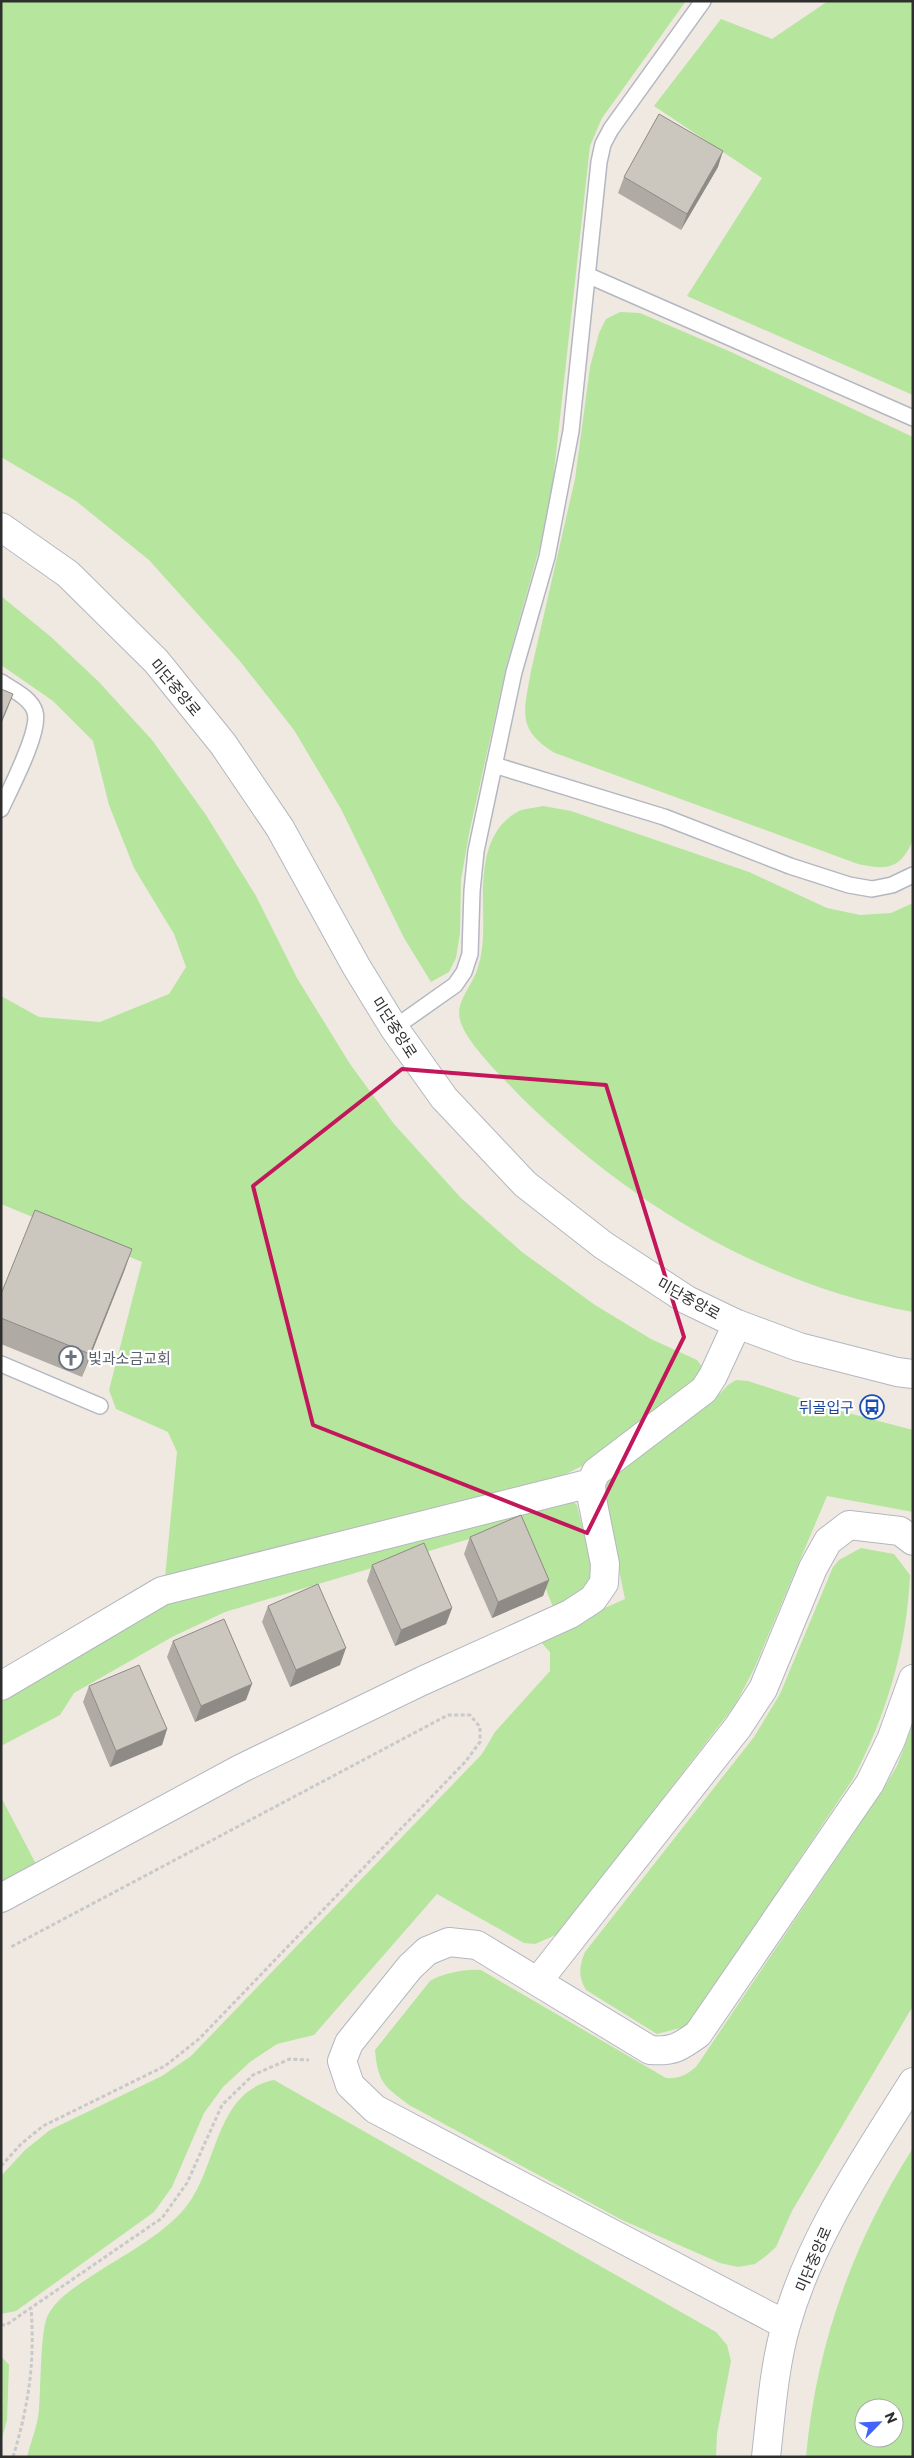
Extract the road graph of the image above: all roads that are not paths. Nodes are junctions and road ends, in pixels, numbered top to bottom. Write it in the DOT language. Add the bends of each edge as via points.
graph roads {
  1 [pos="703,1"];
  2 [pos="587,275"];
  3 [pos="913,418"];
  4 [pos="1,527"];
  5 [pos="1,682"];
  6 [pos="494,765"];
  7 [pos="1,809"];
  8 [pos="913,875"];
  9 [pos="394,1028"];
  10 [pos="737,1324"];
  11 [pos="1,1364"];
  12 [pos="913,1374"];
  13 [pos="100,1406"];
  14 [pos="591,1484"];
  15 [pos="913,1541"];
  16 [pos="913,1679"];
  17 [pos="1,1686"];
  18 [pos="1,1898"];
  19 [pos="538,1981"];
  20 [pos="913,2082"];
  21 [pos="786,2325"];
  22 [pos="766,2457"];
  1 -- 2 [label="lane" via="603,144"];
  2 -- 3 [label="lane"];
  2 -- 6 [label="lane" via="571,431 561,492 547,557 514,672"];
  4 -- 9 [label="street, 미단중앙로" via="68,574 156,661 223,744 280,828"];
  5 -- 7 [label="lane" via="27,699 35,712 36,728"];
  6 -- 8 [label="lane" via="664,817 790,866 849,884 872,889 892,885"];
  6 -- 9 [label="lane" via="476,851 470,954 464,972 455,985"];
  9 -- 10 [label="street, 미단중앙로" via="444,1098 525,1184 603,1245 687,1300"];
  10 -- 12 [label="street, 미단중앙로" via="799,1347"];
  10 -- 14 [label="street" via="714,1376 704,1390 596,1472"];
  11 -- 13 [label="lane"];
  14 -- 17 [label="street" via="162,1591"];
  14 -- 18 [label="street" via="605,1564 604,1583 593,1600 570,1614 242,1768"];
  15 -- 19 [label="street" via="900,1531 849,1525 828,1541 813,1568 762,1689 738,1726"];
  16 -- 19 [label="street" via="891,1740 870,1783 698,2034 681,2046 666,2051 650,2050"];
  19 -- 21 [label="street" via="477,1945 449,1942 427,1951 410,1967 349,2043 342,2061 350,2085 375,2109"];
  20 -- 21 [label="street, 미단중앙로" via="820,2239"];
  21 -- 22 [label="street, 미단중앙로"];
}
